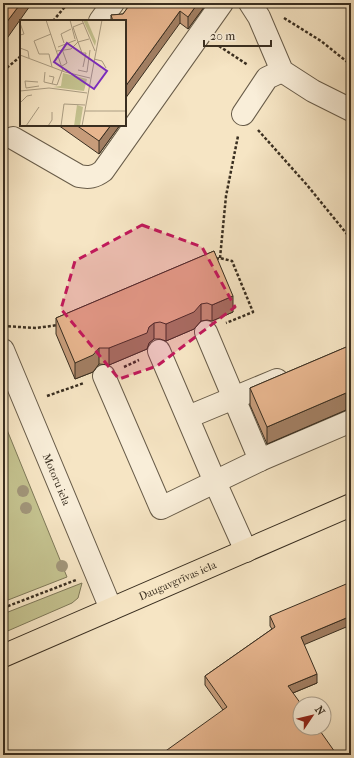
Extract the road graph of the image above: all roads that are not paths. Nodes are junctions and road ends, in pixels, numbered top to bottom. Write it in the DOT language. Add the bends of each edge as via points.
graph roads {
  1 [pos="114,3"];
  2 [pos="222,3"];
  3 [pos="250,3"];
  4 [pos="101,20"];
  5 [pos="275,75"];
  6 [pos="351,110"];
  7 [pos="243,114"];
  8 [pos="13,138"];
  9 [pos="206,332"];
  10 [pos="3,350"];
  11 [pos="159,351"];
  12 [pos="292,374"];
  13 [pos="104,376"];
  14 [pos="234,398"];
  15 [pos="188,417"];
  16 [pos="351,421"];
  17 [pos="260,460"];
  18 [pos="215,482"];
  19 [pos="351,505"];
  20 [pos="246,551"];
  21 [pos="111,610"];
  22 [pos="3,656"];
  1 -- 4 [label="street"];
  2 -- 8 [label="street" via="103,171 96,176 79,176"];
  3 -- 5 [label="street" via="259,17"];
  5 -- 6 [label="street"];
  5 -- 7 [label="street"];
  9 -- 14 [label="street"];
  10 -- 21 [label="street, Motoru iela"];
  11 -- 15 [label="street"];
  12 -- 14 [label="street"];
  13 -- 18 [label="street" via="161,508"];
  14 -- 15 [label="street"];
  14 -- 17 [label="street"];
  15 -- 18 [label="street"];
  16 -- 17 [label="street"];
  17 -- 18 [label="street"];
  18 -- 20 [label="street"];
  19 -- 20 [label="main road, Daugavgrīvas iela"];
  20 -- 21 [label="main road, Daugavgrīvas iela"];
  21 -- 22 [label="main road, Daugavgrīvas iela"];
}
